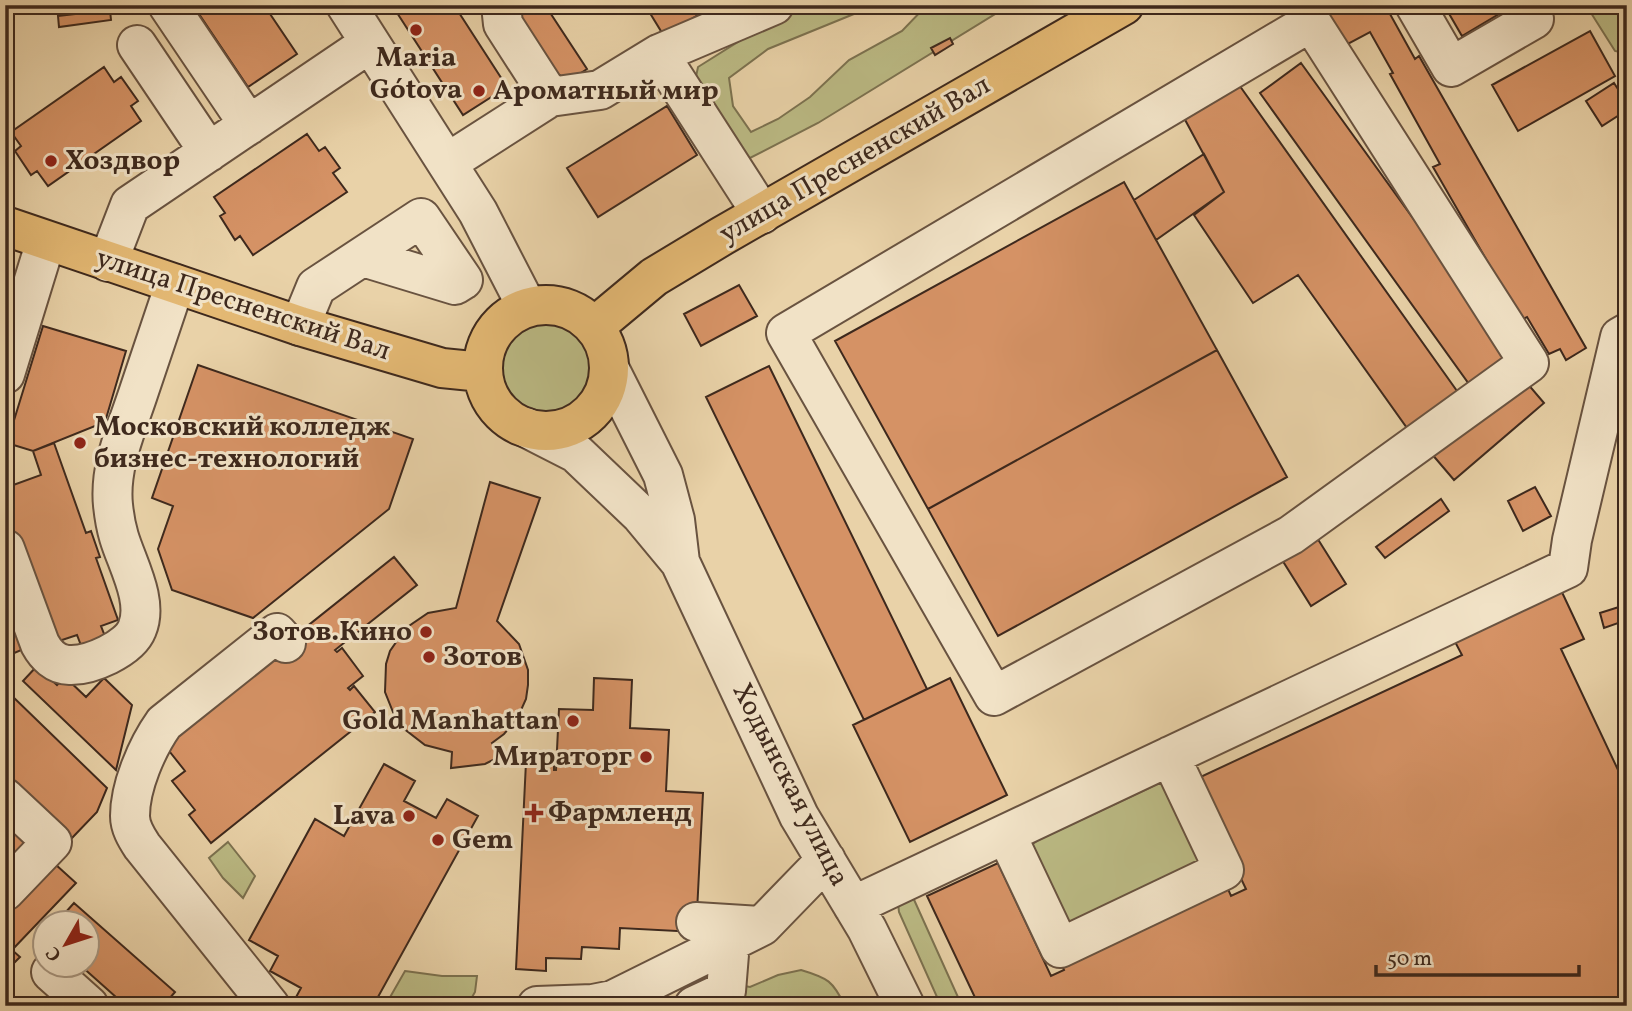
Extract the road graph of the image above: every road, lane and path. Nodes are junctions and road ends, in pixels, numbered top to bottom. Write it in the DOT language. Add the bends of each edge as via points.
graph roads {
  1 [pos="169,5"];
  2 [pos="346,5"];
  3 [pos="501,5"];
  4 [pos="774,5"];
  5 [pos="1124,5"];
  6 [pos="1415,5"];
  7 [pos="1526,5"];
  8 [pos="370,43"];
  9 [pos="137,45"];
  10 [pos="659,54"];
  11 [pos="550,97"];
  12 [pos="249,125"];
  13 [pos="209,152"];
  14 [pos="447,163"];
  15 [pos="762,214"];
  16 [pos="6,231"];
  17 [pos="46,241"];
  18 [pos="363,257"];
  19 [pos="108,262"];
  20 [pos="175,284"];
  21 [pos="527,307"];
  22 [pos="300,326"];
  23 [pos="594,327"];
  24 [pos="1627,333"];
  25 [pos="609,368"];
  26 [pos="482,372"];
  27 [pos="5,374"];
  28 [pos="525,427"];
  29 [pos="5,549"];
  30 [pos="680,562"];
  31 [pos="286,643"];
  32 [pos="994,696"];
  33 [pos="1170,756"];
  34 [pos="5,798"];
  35 [pos="1006,834"];
  36 [pos="826,860"];
  37 [pos="5,891"];
  38 [pos="853,906"];
  39 [pos="696,922"];
  40 [pos="746,934"];
  41 [pos="59,979"];
  42 [pos="89,1006"];
  43 [pos="270,1006"];
  44 [pos="537,1006"];
  45 [pos="694,1006"];
  46 [pos="905,1006"];
  1 -- 12 [label="street"];
  2 -- 8 [label="street"];
  3 -- 11 [label="street" via="503,24"];
  4 -- 10 [label="street"];
  5 -- 15 [label="main road, улица Пресненский Вал"];
  6 -- 7 [label="street" via="1451,67 1534,19"];
  8 -- 12 [label="street"];
  8 -- 14 [label="street"];
  9 -- 13 [label="street"];
  10 -- 11 [label="street" via="600,90"];
  10 -- 15 [label="street"];
  11 -- 14 [label="street"];
  12 -- 13 [label="street"];
  13 -- 19 [label="street" via="130,205"];
  14 -- 21 [label="street"];
  15 -- 23 [label="main road, улица Пресненский Вал" via="654,277"];
  16 -- 17 [label="main road, улица Пресненский Вал"];
  17 -- 19 [label="main road, улица Пресненский Вал"];
  17 -- 27 [label="street"];
  18 -- 22 [label="street" via="316,288"];
  19 -- 20 [label="main road, улица Пресненский Вал"];
  20 -- 22 [label="main road, улица Пресненский Вал"];
  20 -- 29 [label="street" via="112,484 118,534 139,597 137,630 115,652 82,664 57,662 40,644"];
  21 -- 23 [label="main road" via="570,309"];
  21 -- 26 [label="main road" via="494,332"];
  22 -- 26 [label="main road, улица Пресненский Вал" via="442,368"];
  23 -- 25 [label="main road"];
  24 -- 33 [label="street" via="1620,337 1568,568"];
  25 -- 28 [label="main road" via="599,401 575,424 558,430"];
  25 -- 30 [label="street, Ходынская улица" via="663,475"];
  26 -- 28 [label="main road" via="495,405"];
  28 -- 30 [label="street, Ходынская улица" via="576,453 640,515"];
  30 -- 36 [label="street, Ходынская улица" via="799,816"];
  31 -- 43 [label="street" via="277,633 164,723 144,760 130,815 142,846"];
  32 -- 32 [label="street" via="786,333 1311,22 1529,363 1291,535"];
  33 -- 35 [label="street"];
  33 -- 35 [label="street" via="1224,870 1060,948"];
  34 -- 37 [label="street" via="52,842"];
  35 -- 38 [label="street"];
  36 -- 38 [label="street, Ходынская улица"];
  36 -- 40 [label="street"];
  38 -- 46 [label="street, Ходынская улица"];
  39 -- 40 [label="street"];
  40 -- 44 [label="street" via="614,1000"];
  40 -- 45 [label="street" via="726,990"];
  41 -- 42 [label="street"];
}
